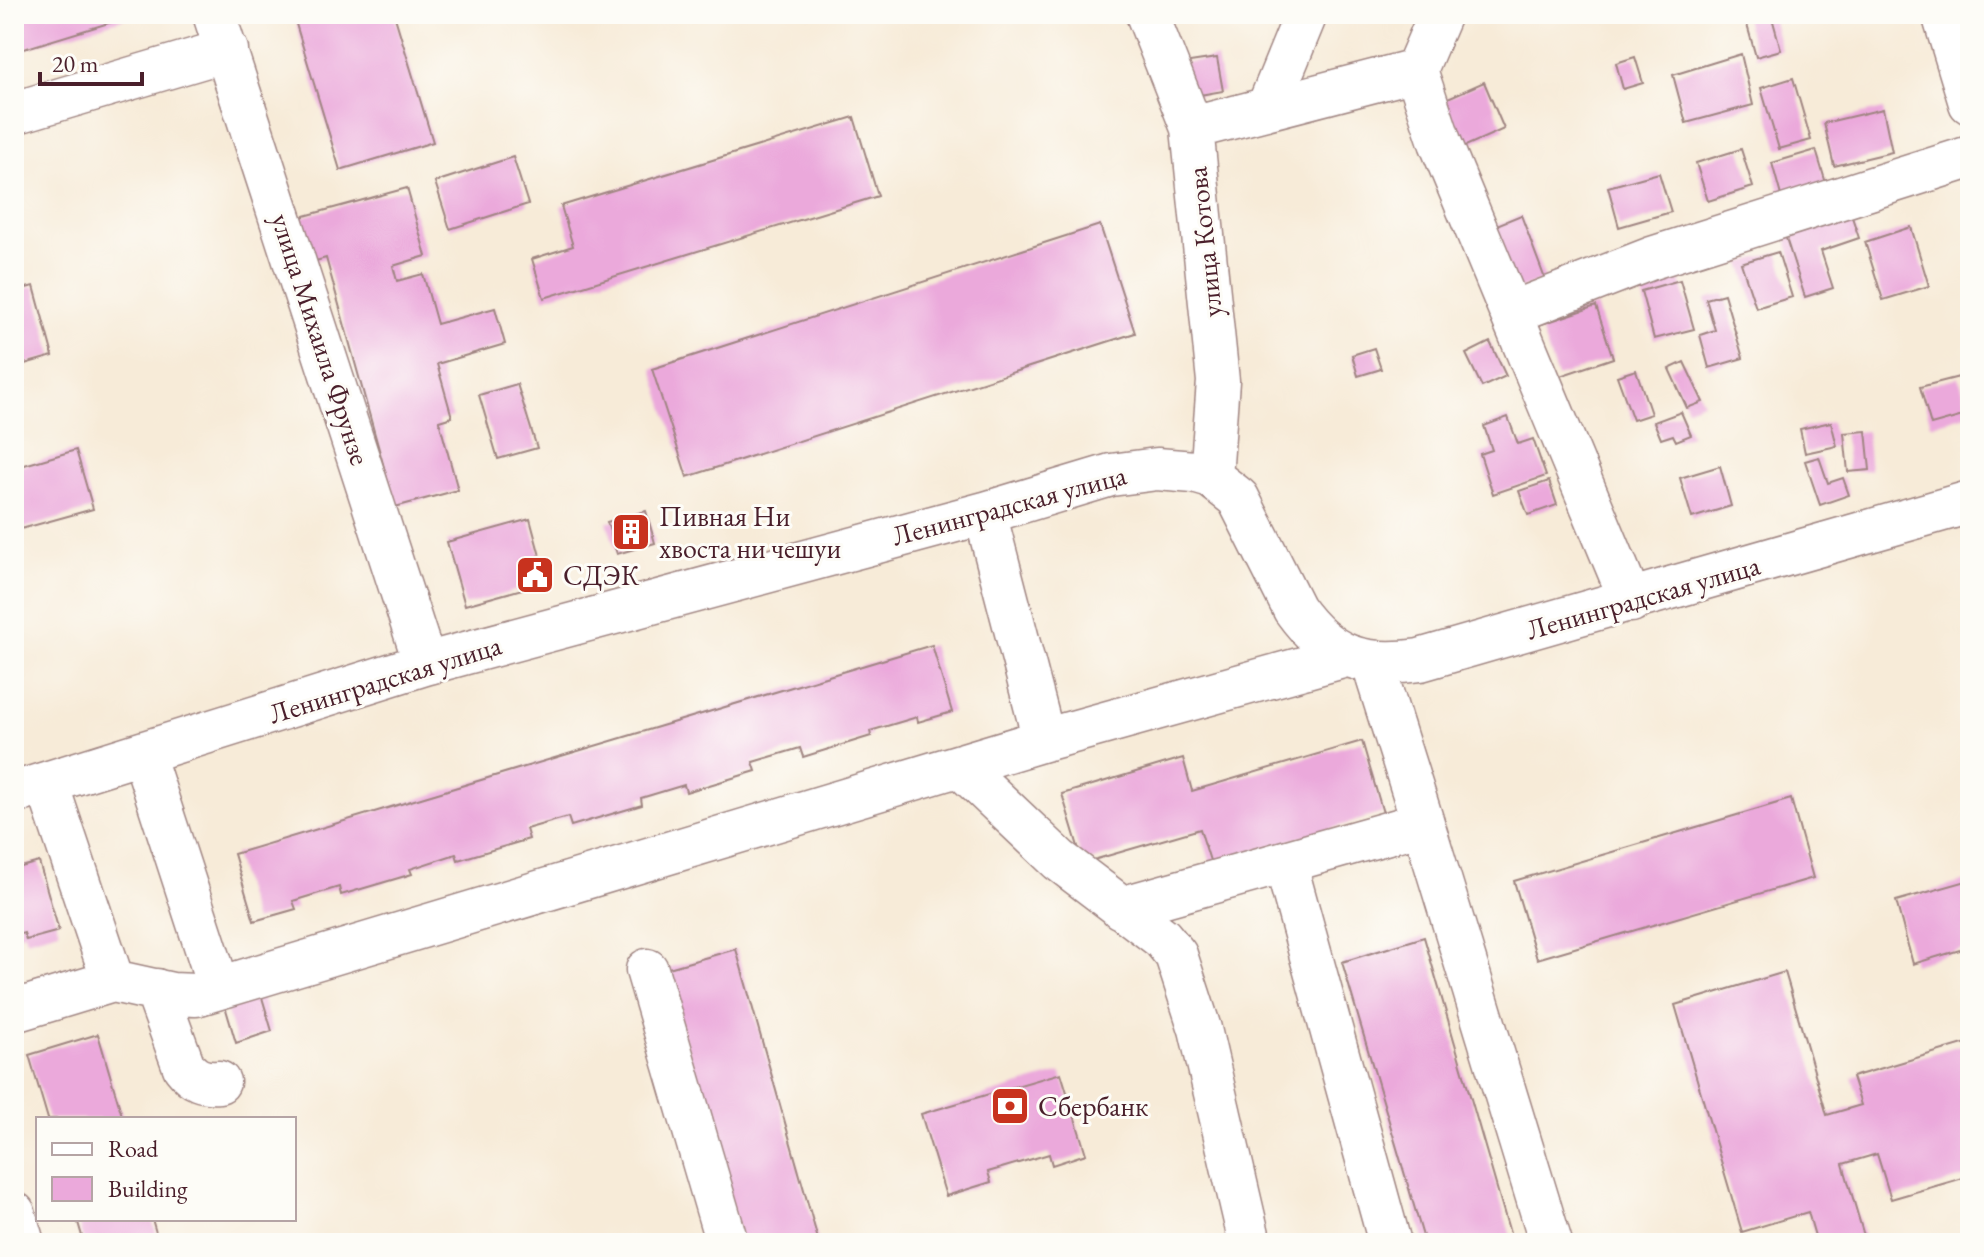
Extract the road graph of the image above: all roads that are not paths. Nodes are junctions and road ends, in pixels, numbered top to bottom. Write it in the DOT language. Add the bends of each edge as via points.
graph roads {
  1 [pos="1147,14"];
  2 [pos="1306,14"];
  3 [pos="1440,14"];
  4 [pos="1943,14"];
  5 [pos="221,32"];
  6 [pos="1416,70"];
  7 [pos="1970,103"];
  8 [pos="1268,107"];
  9 [pos="14,113"];
  10 [pos="1192,128"];
  11 [pos="1970,157"];
  12 [pos="1511,313"];
  13 [pos="1211,477"];
  14 [pos="1970,502"];
  15 [pos="985,513"];
  16 [pos="1631,601"];
  17 [pos="1360,660"];
  18 [pos="425,664"];
  19 [pos="1044,740"];
  20 [pos="143,754"];
  21 [pos="960,766"];
  22 [pos="31,789"];
  23 [pos="1422,820"];
  24 [pos="1285,862"];
  25 [pos="1121,908"];
  26 [pos="647,970"];
  27 [pos="113,981"];
  28 [pos="219,988"];
  29 [pos="156,990"];
  30 [pos="14,1011"];
  31 [pos="219,1082"];
  32 [pos="14,1213"];
  33 [pos="23,1243"];
  34 [pos="727,1243"];
  35 [pos="1250,1243"];
  36 [pos="1390,1243"];
  37 [pos="1551,1243"];
  1 -- 10 [label="street, улица Котова"];
  2 -- 8 [label="street"];
  3 -- 6 [label="street"];
  4 -- 7 [label="street"];
  5 -- 9 [label="street"];
  5 -- 18 [label="street, улица Михаила Фрунзе"];
  6 -- 8 [label="street"];
  6 -- 12 [label="street"];
  8 -- 10 [label="street"];
  10 -- 13 [label="street, улица Котова" via="1218,381"];
  11 -- 12 [label="street" via="1652,258"];
  12 -- 16 [label="street"];
  13 -- 15 [label="street, Ленинградская улица" via="1137,470"];
  13 -- 17 [label="street" via="1238,498 1304,624"];
  14 -- 16 [label="street, Ленинградская улица"];
  15 -- 18 [label="street, Ленинградская улица"];
  15 -- 19 [label="street"];
  16 -- 17 [label="street, Ленинградская улица" via="1420,660"];
  17 -- 19 [label="street, Ленинградская улица"];
  17 -- 23 [label="street"];
  18 -- 20 [label="street, Ленинградская улица"];
  19 -- 21 [label="street, Ленинградская улица"];
  20 -- 22 [label="street, Ленинградская улица"];
  20 -- 28 [label="street"];
  21 -- 25 [label="street" via="1059,860"];
  21 -- 28 [label="street, Ленинградская улица"];
  22 -- 27 [label="street"];
  23 -- 24 [label="street"];
  23 -- 37 [label="street"];
  24 -- 25 [label="street"];
  24 -- 36 [label="street"];
  25 -- 35 [label="street" via="1176,955 1200,1029"];
  26 -- 34 [label="street"];
  27 -- 29 [label="street, Ленинградская улица"];
  27 -- 30 [label="street"];
  28 -- 29 [label="street, Ленинградская улица" via="196,995"];
  29 -- 31 [label="street" via="184,1067 192,1077"];
  32 -- 33 [label="street"];
}
